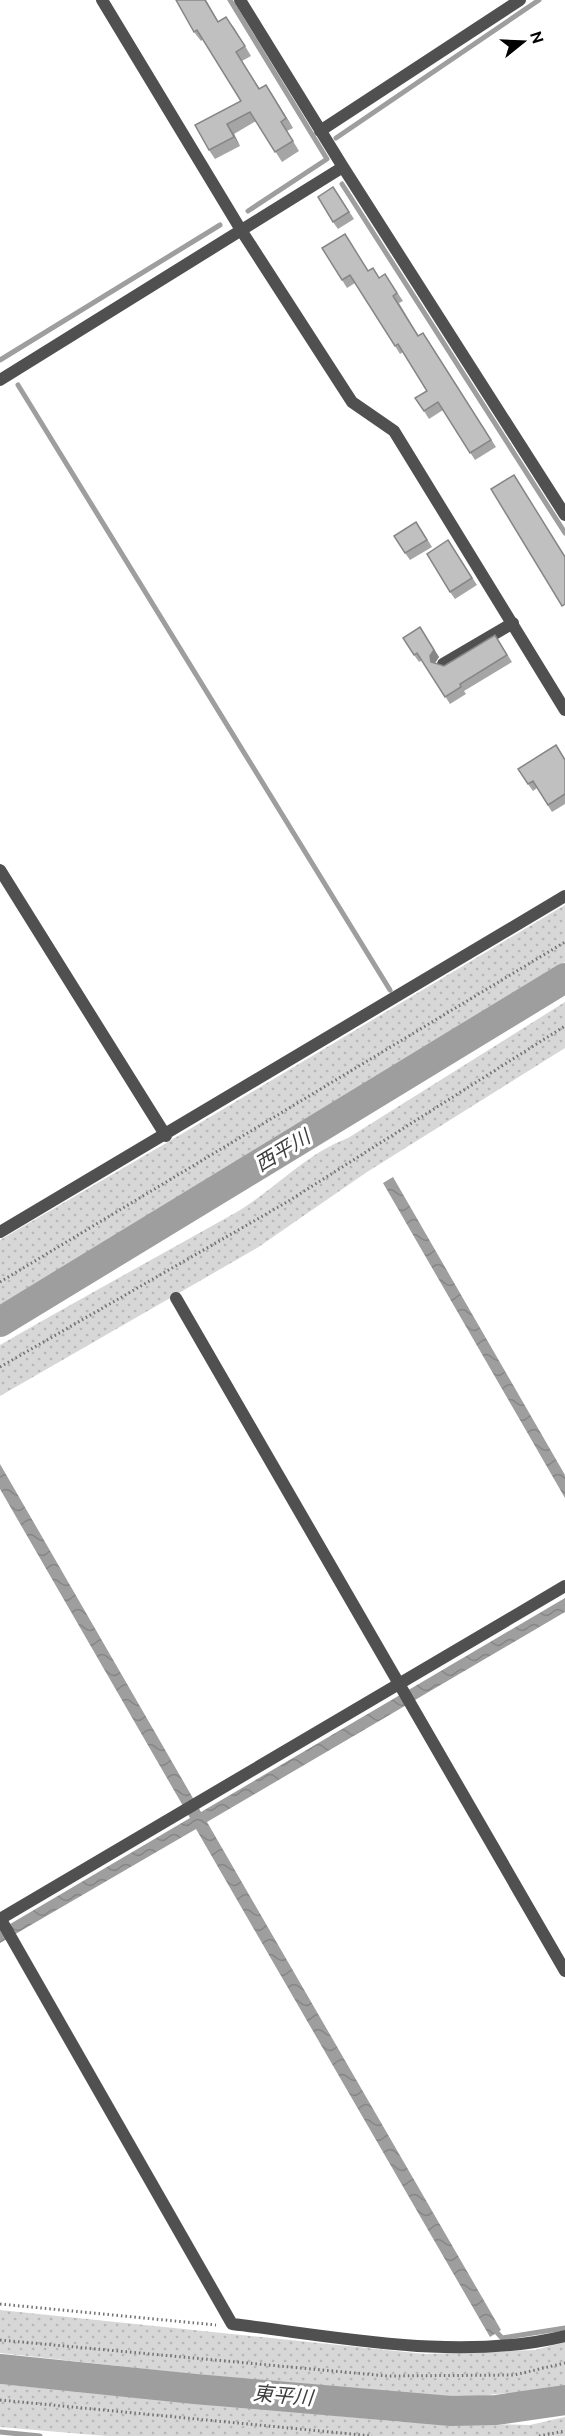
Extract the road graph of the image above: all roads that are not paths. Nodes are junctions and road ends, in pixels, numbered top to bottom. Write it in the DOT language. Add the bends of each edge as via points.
graph roads {
  1 [pos="102,0"];
  2 [pos="240,0"];
  3 [pos="520,0"];
  4 [pos="320,131"];
  5 [pos="342,167"];
  6 [pos="241,230"];
  7 [pos="0,380"];
  8 [pos="565,515"];
  9 [pos="513,623"];
  10 [pos="443,664"];
  11 [pos="565,710"];
  12 [pos="0,870"];
  13 [pos="565,896"];
  14 [pos="166,1136"];
  15 [pos="0,1232"];
  16 [pos="176,1298"];
  17 [pos="565,1586"];
  18 [pos="398,1684"];
  19 [pos="0,1918"];
  20 [pos="565,1971"];
  21 [pos="565,2336"];
  1 -- 6 [label="street"];
  2 -- 4 [label="street"];
  3 -- 4 [label="street"];
  4 -- 5 [label="street"];
  5 -- 6 [label="street"];
  5 -- 8 [label="street"];
  6 -- 7 [label="street"];
  6 -- 9 [label="street" via="352,402 394,431"];
  9 -- 10 [label="street"];
  9 -- 11 [label="street"];
  12 -- 14 [label="street"];
  13 -- 14 [label="street"];
  14 -- 15 [label="street"];
  16 -- 18 [label="street"];
  17 -- 18 [label="street"];
  18 -- 19 [label="street"];
  18 -- 20 [label="street"];
  19 -- 21 [label="street" via="232,2324 416,2345 489,2347 538,2343"];
}
